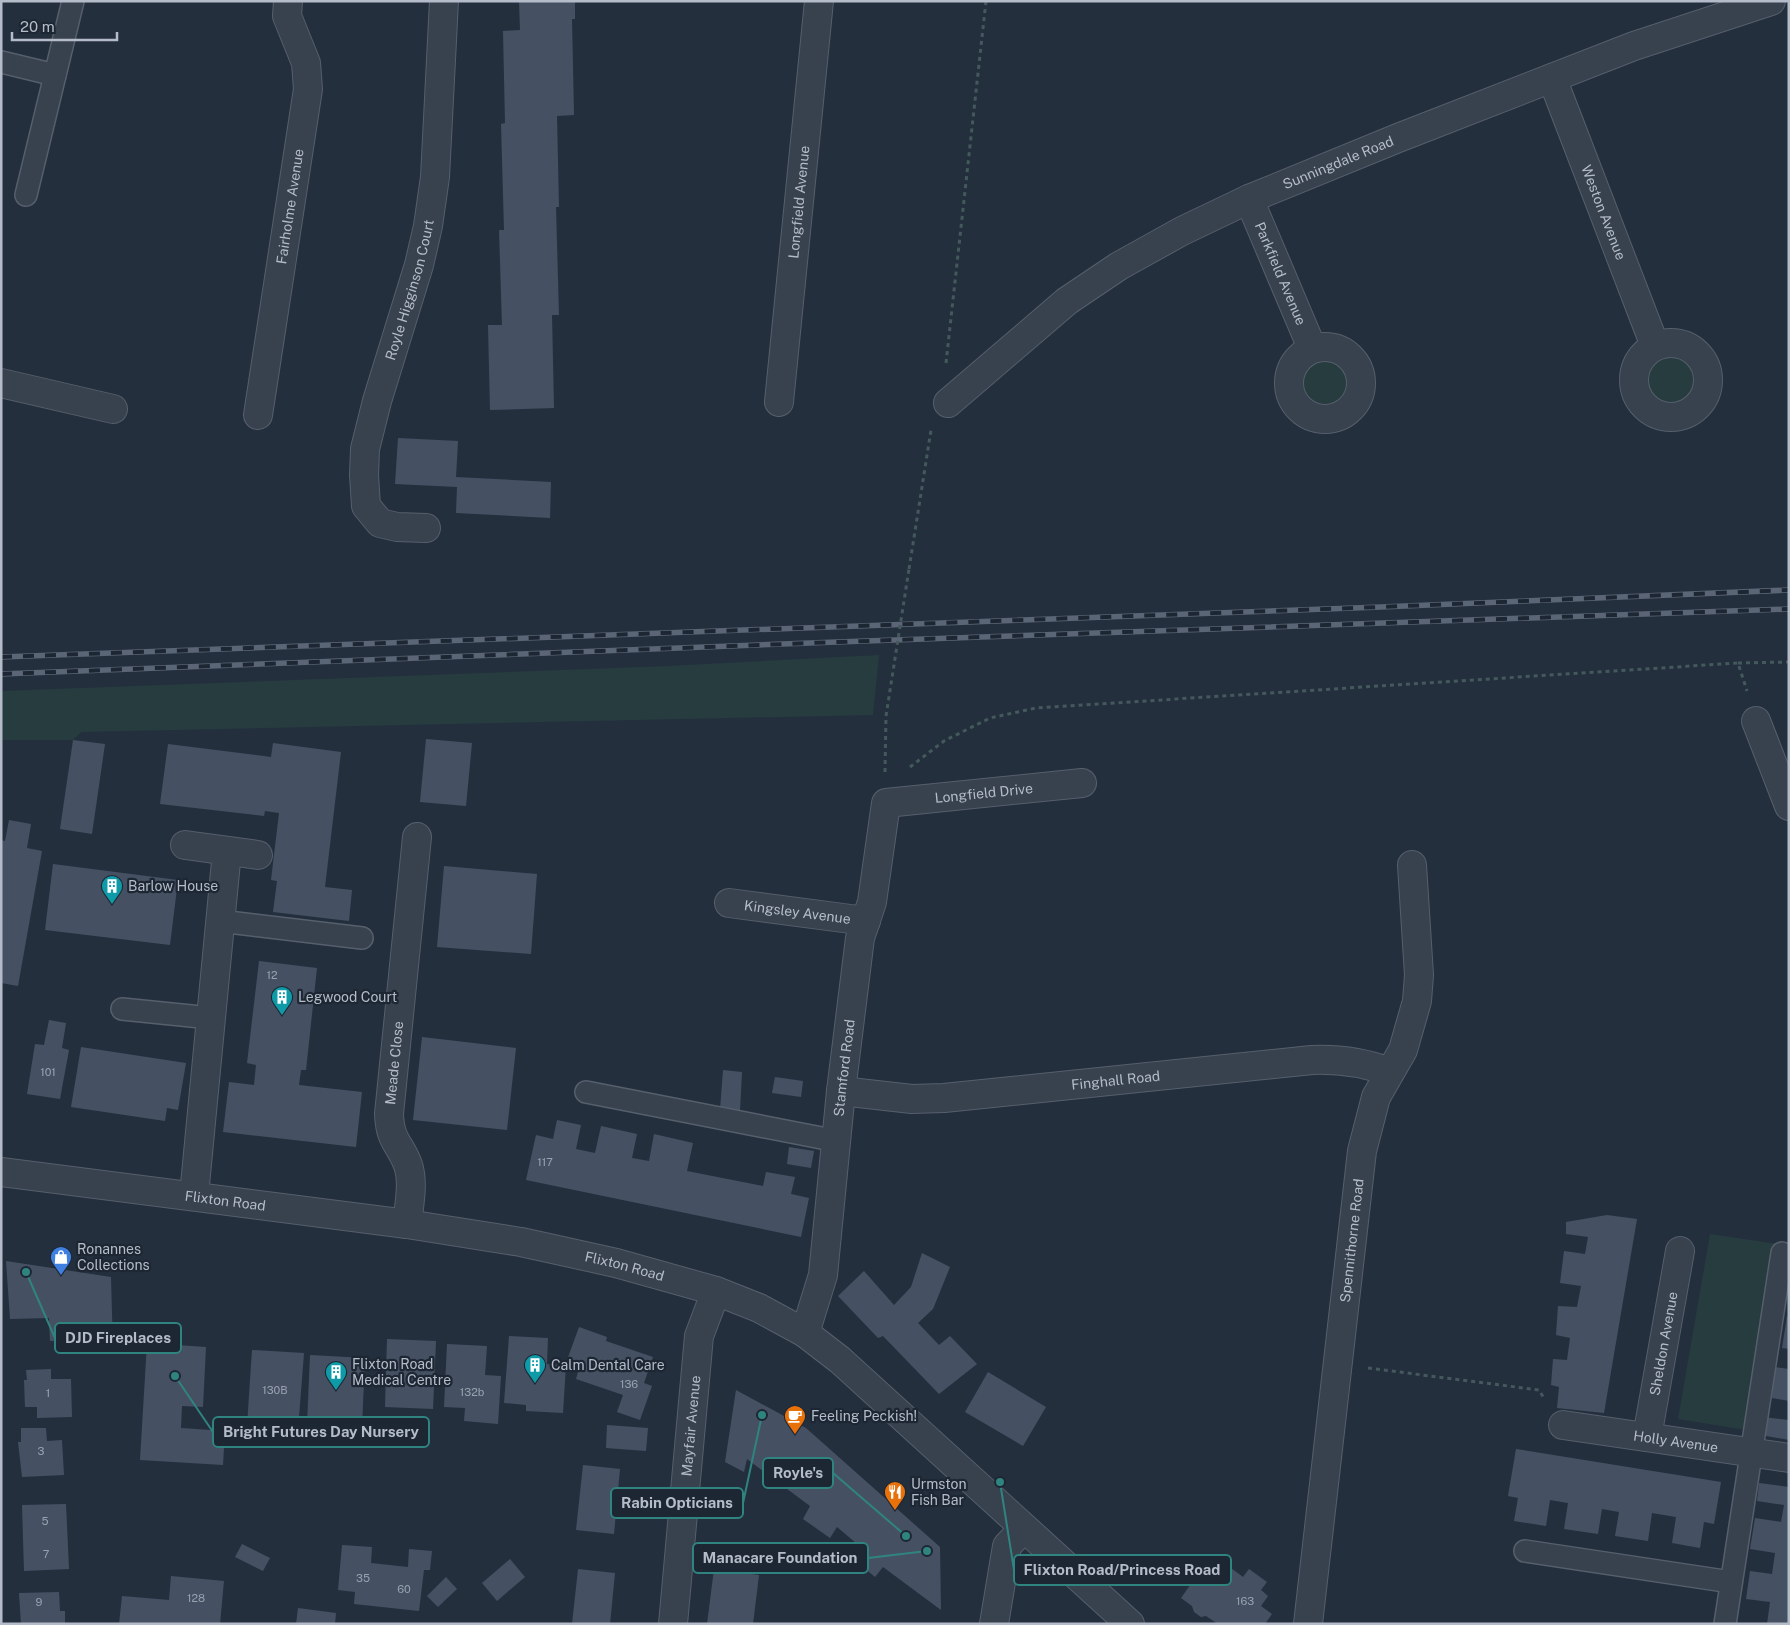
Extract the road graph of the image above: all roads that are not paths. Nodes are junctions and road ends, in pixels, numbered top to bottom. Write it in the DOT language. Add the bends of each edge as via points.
graph roads {
  1 [pos="73,1"];
  2 [pos="288,1"];
  3 [pos="444,1"];
  4 [pos="820,1"];
  5 [pos="1770,1"];
  6 [pos="1,62"];
  7 [pos="55,75"];
  8 [pos="1552,78"];
  9 [pos="26,195"];
  10 [pos="1249,199"];
  11 [pos="1655,346"];
  12 [pos="1312,348"];
  13 [pos="1,383"];
  14 [pos="779,402"];
  15 [pos="948,402"];
  16 [pos="114,409"];
  17 [pos="258,415"];
  18 [pos="426,528"];
  19 [pos="1756,721"];
  20 [pos="1082,783"];
  21 [pos="886,803"];
  22 [pos="1789,806"];
  23 [pos="417,837"];
  24 [pos="186,845"];
  25 [pos="227,851"];
  26 [pos="258,855"];
  27 [pos="1412,865"];
  28 [pos="729,903"];
  29 [pos="220,921"];
  30 [pos="866,921"];
  31 [pos="362,938"];
  32 [pos="122,1008"];
  33 [pos="211,1018"];
  34 [pos="1389,1072"];
  35 [pos="841,1091"];
  36 [pos="586,1092"];
  37 [pos="837,1141"];
  38 [pos="1,1172"];
  39 [pos="194,1195"];
  40 [pos="407,1224"];
  41 [pos="1680,1251"];
  42 [pos="1782,1253"];
  43 [pos="716,1291"];
  44 [pos="805,1333"];
  45 [pos="1563,1425"];
  46 [pos="1647,1437"];
  47 [pos="1751,1452"];
  48 [pos="1789,1458"];
  49 [pos="1024,1528"];
  50 [pos="1525,1550"];
  51 [pos="1731,1582"];
  52 [pos="673,1624"];
  53 [pos="994,1624"];
  54 [pos="1130,1624"];
  55 [pos="1308,1624"];
  56 [pos="1725,1624"];
  1 -- 7 [label="lane"];
  2 -- 17 [label="street, Fairholme Avenue" via="287,16 306,63 308,89"];
  3 -- 18 [label="street, Royle Higginson Court" via="435,177 428,226 377,401 364,475 366,506 380,523"];
  4 -- 14 [label="street, Longfield Avenue"];
  5 -- 8 [label="street, Sunningdale Road"];
  6 -- 7 [label="lane"];
  7 -- 9 [label="lane"];
  8 -- 10 [label="street, Sunningdale Road"];
  8 -- 11 [label="street, Weston Avenue"];
  10 -- 12 [label="street, Parkfield Avenue"];
  10 -- 15 [label="street, Sunningdale Road" via="1119,266 1052,314"];
  13 -- 16 [label="street"];
  19 -- 22 [label="street"];
  20 -- 21 [label="street, Longfield Drive"];
  21 -- 30 [label="street, Stamford Road" via="872,902"];
  23 -- 40 [label="street, Meade Close" via="389,1114 394,1142 408,1165 410,1177"];
  24 -- 25 [label="street"];
  25 -- 26 [label="street"];
  25 -- 29 [label="street"];
  27 -- 34 [label="street, Spennithorne Road" via="1417,1001 1403,1050"];
  28 -- 30 [label="street, Kingsley Avenue"];
  29 -- 31 [label="lane"];
  29 -- 33 [label="street"];
  30 -- 35 [label="street, Stamford Road" via="860,938"];
  32 -- 33 [label="lane"];
  33 -- 39 [label="street"];
  34 -- 35 [label="street, Finghall Road" via="1366,1063 1312,1060 944,1098 912,1099"];
  34 -- 55 [label="street, Spennithorne Road" via="1376,1097 1362,1151"];
  35 -- 37 [label="street, Stamford Road"];
  36 -- 37 [label="lane"];
  37 -- 44 [label="street, Stamford Road" via="823,1275"];
  38 -- 39 [label="street, Flixton Road"];
  39 -- 40 [label="street, Flixton Road"];
  40 -- 43 [label="street, Flixton Road" via="521,1242"];
  41 -- 46 [label="street, Sheldon Avenue"];
  42 -- 47 [label="lane"];
  43 -- 44 [label="street, Flixton Road" via="758,1308"];
  43 -- 52 [label="street, Mayfair Avenue" via="699,1336"];
  44 -- 49 [label="street, Flixton Road" via="840,1360"];
  45 -- 46 [label="street, Holly Avenue"];
  46 -- 47 [label="street, Holly Avenue"];
  47 -- 48 [label="street, Holly Avenue"];
  47 -- 51 [label="lane"];
  49 -- 53 [label="street" via="1007,1546"];
  49 -- 54 [label="street, Flixton Road"];
  50 -- 51 [label="lane"];
  51 -- 56 [label="lane"];
}
